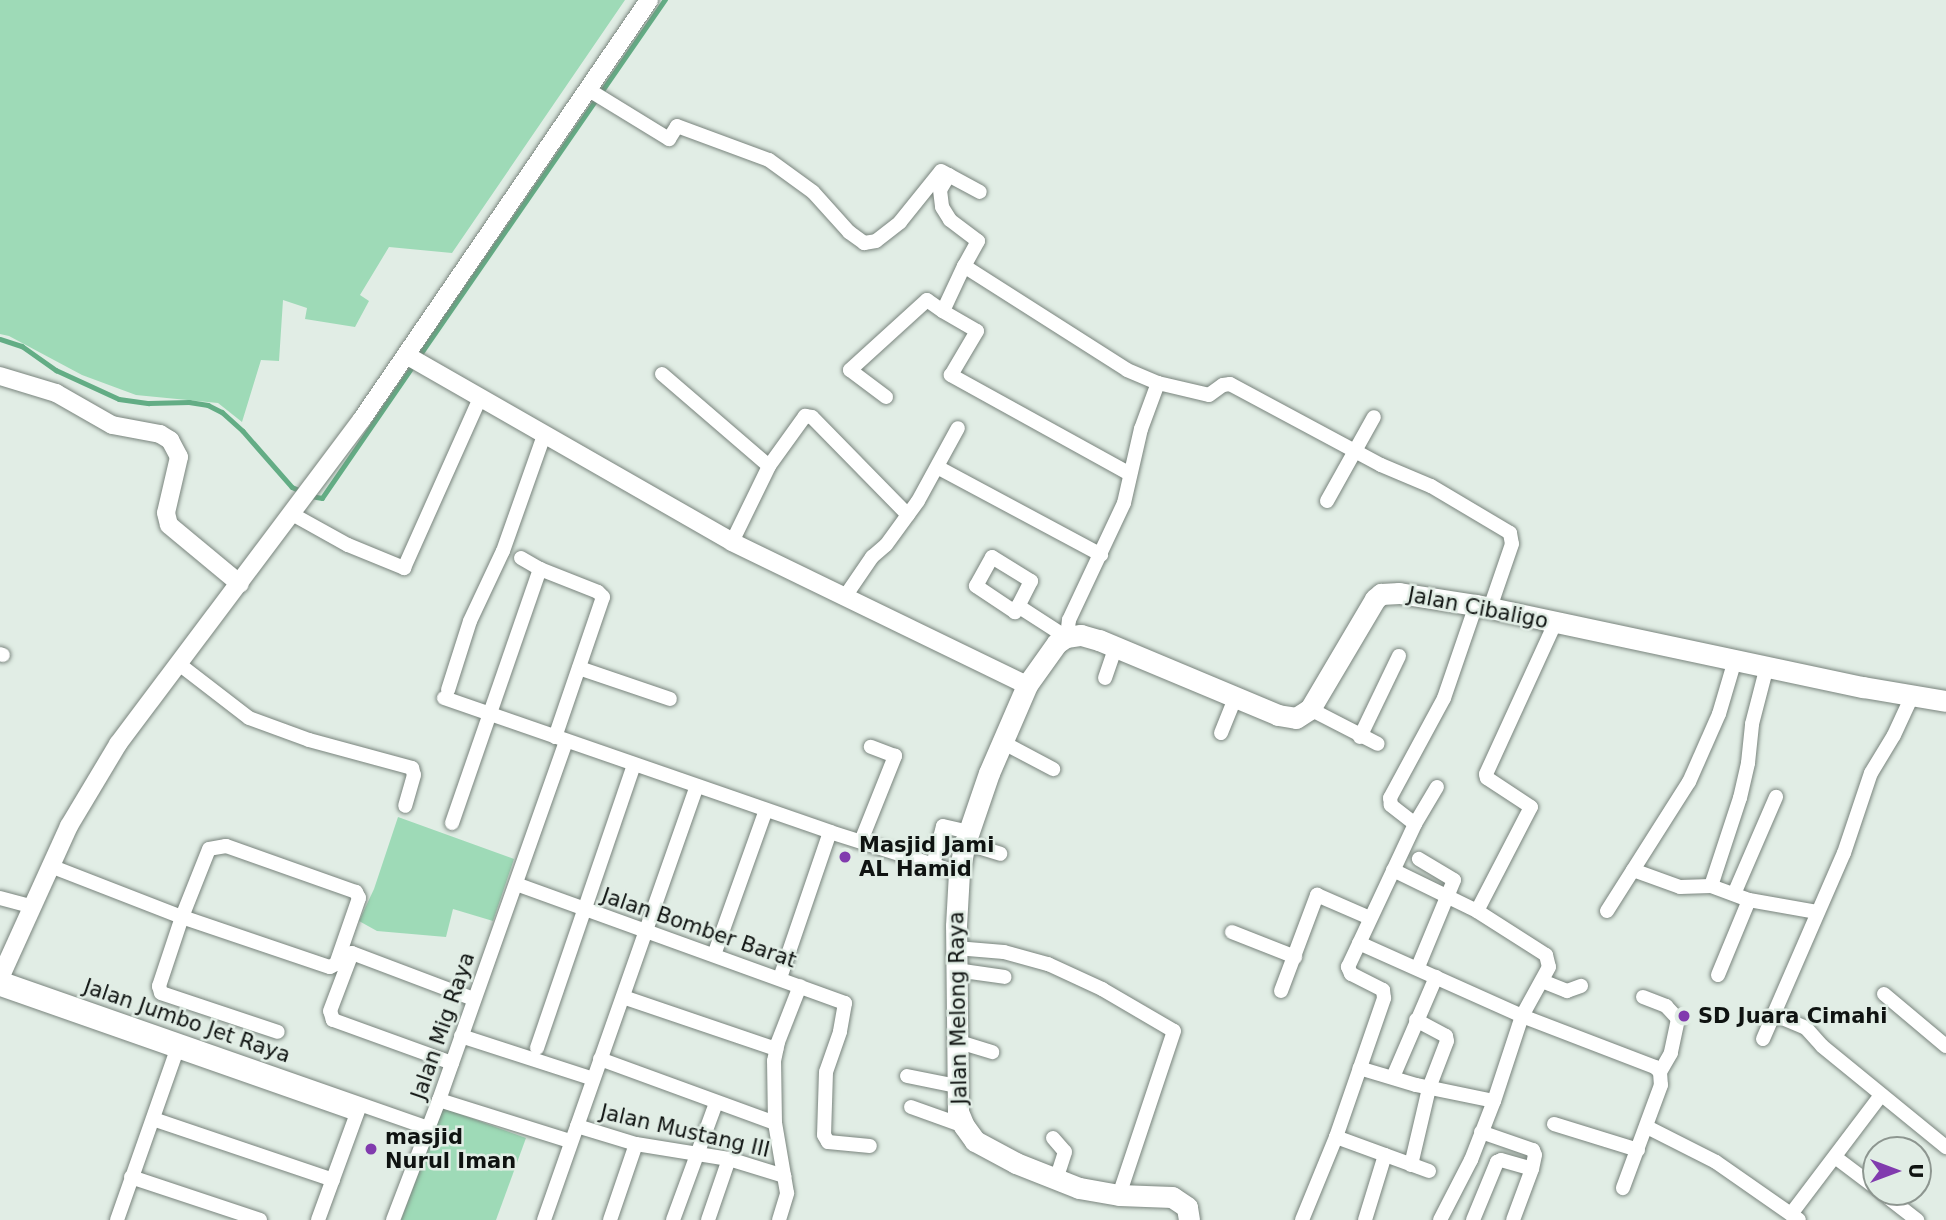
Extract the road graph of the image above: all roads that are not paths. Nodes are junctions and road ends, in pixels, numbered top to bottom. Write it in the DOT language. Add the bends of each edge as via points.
graph roads {
  1 [pos="649,0"];
  2 [pos="596,94"];
  3 [pos="949,175"];
  4 [pos="980,192"];
  5 [pos="964,266"];
  6 [pos="943,311"];
  7 [pos="415,360"];
  8 [pos="662,374"];
  9 [pos="0,376"];
  10 [pos="1158,383"];
  11 [pos="886,397"];
  12 [pos="480,398"];
  13 [pos="1374,416"];
  14 [pos="958,428"];
  15 [pos="544,435"];
  16 [pos="1354,450"];
  17 [pos="769,466"];
  18 [pos="939,468"];
  19 [pos="1130,474"];
  20 [pos="1326,501"];
  21 [pos="296,510"];
  22 [pos="908,515"];
  23 [pos="732,542"];
  24 [pos="1101,555"];
  25 [pos="521,558"];
  26 [pos="540,569"];
  27 [pos="240,584"];
  28 [pos="844,598"];
  29 [pos="1483,606"];
  30 [pos="1018,607"];
  31 [pos="1555,622"];
  32 [pos="1067,636"];
  33 [pos="1116,646"];
  34 [pos="1399,656"];
  35 [pos="1735,660"];
  36 [pos="179,664"];
  37 [pos="1767,666"];
  38 [pos="579,668"];
  39 [pos="1105,678"];
  40 [pos="1027,685"];
  41 [pos="1236,696"];
  42 [pos="1912,696"];
  43 [pos="670,699"];
  44 [pos="1946,701"];
  45 [pos="1310,709"];
  46 [pos="491,713"];
  47 [pos="1221,733"];
  48 [pos="1360,737"];
  49 [pos="561,739"];
  50 [pos="1002,742"];
  51 [pos="1378,744"];
  52 [pos="871,747"];
  53 [pos="634,765"];
  54 [pos="1053,769"];
  55 [pos="697,786"];
  56 [pos="1437,787"];
  57 [pos="1776,797"];
  58 [pos="405,806"];
  59 [pos="766,810"];
  60 [pos="452,822"];
  61 [pos="1415,824"];
  62 [pos="830,832"];
  63 [pos="967,837"];
  64 [pos="861,841"];
  65 [pos="1000,854"];
  66 [pos="1419,859"];
  67 [pos="933,865"];
  68 [pos="53,867"];
  69 [pos="1393,870"];
  70 [pos="1633,870"];
  71 [pos="959,873"];
  72 [pos="516,884"];
  73 [pos="1712,886"];
  74 [pos="1734,894"];
  75 [pos="1446,897"];
  76 [pos="0,898"];
  77 [pos="1749,901"];
  78 [pos="33,908"];
  79 [pos="583,909"];
  80 [pos="1477,911"];
  81 [pos="1607,911"];
  82 [pos="1817,912"];
  83 [pos="181,917"];
  84 [pos="1370,918"];
  85 [pos="647,932"];
  86 [pos="1232,932"];
  87 [pos="1359,943"];
  88 [pos="956,948"];
  89 [pos="715,955"];
  90 [pos="1295,957"];
  91 [pos="1418,967"];
  92 [pos="956,970"];
  93 [pos="1718,975"];
  94 [pos="1004,977"];
  95 [pos="1436,977"];
  96 [pos="0,978"];
  97 [pos="780,978"];
  98 [pos="1542,981"];
  99 [pos="800,986"];
  100 [pos="1581,986"];
  101 [pos="0,989"];
  102 [pos="1281,991"];
  103 [pos="1884,994"];
  104 [pos="623,997"];
  105 [pos="1643,997"];
  106 [pos="474,999"];
  107 [pos="1773,1014"];
  108 [pos="1522,1016"];
  109 [pos="1416,1020"];
  110 [pos="278,1032"];
  111 [pos="461,1036"];
  112 [pos="1763,1039"];
  113 [pos="956,1041"];
  114 [pos="1946,1046"];
  115 [pos="178,1048"];
  116 [pos="537,1048"];
  117 [pos="776,1049"];
  118 [pos="992,1052"];
  119 [pos="600,1059"];
  120 [pos="452,1063"];
  121 [pos="1359,1068"];
  122 [pos="1660,1072"];
  123 [pos="907,1076"];
  124 [pos="1393,1077"];
  125 [pos="593,1079"];
  126 [pos="956,1086"];
  127 [pos="1429,1087"];
  128 [pos="1881,1094"];
  129 [pos="439,1100"];
  130 [pos="1494,1101"];
  131 [pos="716,1102"];
  132 [pos="911,1107"];
  133 [pos="358,1109"];
  134 [pos="153,1119"];
  135 [pos="775,1123"];
  136 [pos="1554,1124"];
  137 [pos="577,1126"];
  138 [pos="964,1126"];
  139 [pos="1647,1127"];
  140 [pos="429,1128"];
  141 [pos="1481,1132"];
  142 [pos="1336,1137"];
  143 [pos="1053,1138"];
  144 [pos="570,1141"];
  145 [pos="636,1144"];
  146 [pos="870,1146"];
  147 [pos="1946,1147"];
  148 [pos="1638,1150"];
  149 [pos="697,1155"];
  150 [pos="1385,1155"];
  151 [pos="1835,1157"];
  152 [pos="729,1159"];
  153 [pos="1411,1165"];
  154 [pos="1532,1169"];
  155 [pos="1429,1171"];
  156 [pos="784,1176"];
  157 [pos="131,1177"];
  158 [pos="1862,1177"];
  159 [pos="333,1180"];
  160 [pos="1056,1180"];
  161 [pos="1623,1188"];
  162 [pos="1119,1195"];
  163 [pos="1899,1206"];
  164 [pos="1795,1217"];
  165 [pos="117,1220"];
  166 [pos="260,1220"];
  167 [pos="318,1220"];
  168 [pos="393,1220"];
  169 [pos="544,1220"];
  170 [pos="610,1220"];
  171 [pos="673,1220"];
  172 [pos="708,1220"];
  173 [pos="779,1220"];
  174 [pos="1189,1220"];
  175 [pos="1302,1220"];
  176 [pos="1364,1220"];
  177 [pos="1440,1220"];
  178 [pos="1473,1220"];
  179 [pos="1513,1220"];
  180 [pos="1917,1220"];
  1 -- 2 [label="street"];
  2 -- 3 [label="street" via="669,139 677,126 769,160 813,192 864,243 876,241 900,222 941,171"];
  2 -- 7 [label="street" via="498,217"];
  3 -- 4 [label="street"];
  3 -- 5 [label="street" via="940,190 942,207 950,220 978,242"];
  5 -- 6 [label="street"];
  5 -- 10 [label="street" via="1127,370"];
  6 -- 11 [label="street" via="927,300 850,370"];
  6 -- 19 [label="street" via="976,331 951,375"];
  7 -- 12 [label="street"];
  7 -- 21 [label="street"];
  8 -- 17 [label="street"];
  9 -- 27 [label="street" via="56,393 112,425 170,440 179,457 166,513 169,525"];
  10 -- 16 [label="street" via="1209,395 1229,384"];
  10 -- 19 [label="street"];
  12 -- 15 [label="street"];
  12 -- 21 [label="street" via="404,568 348,545"];
  13 -- 16 [label="street"];
  14 -- 18 [label="street"];
  15 -- 23 [label="street"];
  15 -- 46 [label="street" via="446,694"];
  16 -- 20 [label="street"];
  16 -- 29 [label="street" via="1431,486 1510,533 1512,544"];
  17 -- 22 [label="street" via="802,418 813,416"];
  17 -- 23 [label="street"];
  18 -- 22 [label="street"];
  18 -- 24 [label="street"];
  19 -- 24 [label="street" via="1124,503"];
  21 -- 27 [label="street"];
  22 -- 28 [label="street"];
  23 -- 28 [label="street"];
  24 -- 32 [label="street" via="1069,620"];
  25 -- 26 [label="street"];
  26 -- 38 [label="street, Jalan Mig Raya" via="603,597"];
  26 -- 46 [label="street"];
  27 -- 36 [label="street"];
  28 -- 40 [label="street"];
  29 -- 31 [label="main road, Jalan Cibaligo"];
  29 -- 45 [label="main road, Jalan Cibaligo" via="1381,594"];
  29 -- 61 [label="street" via="1444,698 1390,798 1391,805"];
  30 -- 32 [label="street"];
  31 -- 35 [label="main road, Jalan Cibaligo"];
  31 -- 80 [label="street" via="1486,774 1531,807"];
  32 -- 33 [label="main road" via="1080,635"];
  32 -- 40 [label="main road"];
  33 -- 39 [label="street"];
  33 -- 41 [label="main road"];
  34 -- 48 [label="street"];
  35 -- 37 [label="main road, Jalan Cibaligo"];
  35 -- 70 [label="street" via="1719,714 1689,782"];
  36 -- 58 [label="street" via="249,718 412,768"];
  36 -- 68 [label="street" via="86,795"];
  37 -- 42 [label="main road, Jalan Cibaligo"];
  37 -- 73 [label="street" via="1743,787"];
  38 -- 43 [label="street"];
  38 -- 49 [label="street, Jalan Mig Raya"];
  40 -- 50 [label="main road, Jalan Melong Raya"];
  41 -- 45 [label="main road" via="1288,719"];
  41 -- 47 [label="street"];
  42 -- 44 [label="main road, Jalan Cibaligo"];
  42 -- 82 [label="street" via="1873,769 1844,853"];
  45 -- 48 [label="street"];
  46 -- 49 [label="street"];
  46 -- 60 [label="street"];
  48 -- 51 [label="street"];
  49 -- 53 [label="street"];
  49 -- 72 [label="street, Jalan Mig Raya"];
  50 -- 54 [label="street"];
  50 -- 63 [label="main road, Jalan Melong Raya"];
  52 -- 64 [label="street" via="895,756"];
  53 -- 55 [label="street"];
  53 -- 79 [label="street"];
  55 -- 59 [label="street"];
  55 -- 85 [label="street"];
  56 -- 61 [label="street"];
  57 -- 74 [label="street"];
  59 -- 62 [label="street"];
  59 -- 89 [label="street"];
  61 -- 69 [label="street"];
  62 -- 64 [label="street"];
  62 -- 97 [label="street"];
  63 -- 65 [label="street"];
  63 -- 67 [label="street" via="943,826"];
  63 -- 71 [label="main road, Jalan Melong Raya"];
  64 -- 67 [label="street"];
  66 -- 75 [label="street" via="1454,880"];
  67 -- 71 [label="street"];
  68 -- 78 [label="street"];
  68 -- 83 [label="street"];
  69 -- 75 [label="street"];
  69 -- 84 [label="street"];
  70 -- 73 [label="street" via="1680,887"];
  70 -- 81 [label="street"];
  71 -- 88 [label="main road, Jalan Melong Raya"];
  72 -- 79 [label="street, Jalan Bomber Barat"];
  72 -- 106 [label="street, Jalan Mig Raya"];
  73 -- 74 [label="street"];
  74 -- 77 [label="street"];
  75 -- 80 [label="street"];
  75 -- 91 [label="street"];
  76 -- 78 [label="street"];
  77 -- 82 [label="street"];
  77 -- 93 [label="street"];
  78 -- 96 [label="street"];
  79 -- 85 [label="street, Jalan Bomber Barat"];
  79 -- 116 [label="street"];
  80 -- 98 [label="street" via="1546,955 1549,967"];
  82 -- 107 [label="street"];
  83 -- 83 [label="street" via="209,849 216,847 226,846 359,895 332,966"];
  83 -- 110 [label="street" via="160,993"];
  84 -- 87 [label="street"];
  84 -- 90 [label="street" via="1317,895"];
  85 -- 89 [label="street, Jalan Bomber Barat"];
  85 -- 104 [label="street"];
  86 -- 90 [label="street"];
  87 -- 91 [label="street"];
  87 -- 121 [label="street" via="1349,972 1384,993"];
  88 -- 92 [label="main road, Jalan Melong Raya"];
  88 -- 162 [label="street" via="1004,952 1048,964 1174,1031"];
  89 -- 97 [label="street, Jalan Bomber Barat"];
  90 -- 102 [label="street"];
  91 -- 95 [label="street"];
  92 -- 94 [label="street"];
  92 -- 113 [label="main road, Jalan Melong Raya"];
  95 -- 108 [label="street"];
  95 -- 109 [label="street"];
  96 -- 115 [label="street, Jalan Jumbo Jet Raya"];
  97 -- 99 [label="street, Jalan Bomber Barat"];
  98 -- 100 [label="street" via="1567,991"];
  98 -- 108 [label="street"];
  99 -- 117 [label="street, Jalan Bomber Barat"];
  99 -- 146 [label="street" via="845,1003 847,1009 826,1072 824,1135 828,1142"];
  101 -- 115 [label="street, Jalan Jumbo Jet Raya"];
  103 -- 114 [label="street"];
  104 -- 117 [label="street"];
  104 -- 119 [label="street"];
  105 -- 122 [label="street" via="1666,1006 1678,1019 1671,1053"];
  106 -- 111 [label="street, Jalan Mig Raya"];
  106 -- 120 [label="street" via="358,954 349,957 330,1011 333,1020"];
  107 -- 112 [label="street"];
  107 -- 128 [label="street" via="1806,1028"];
  108 -- 122 [label="street" via="1655,1066"];
  108 -- 130 [label="street"];
  109 -- 124 [label="street"];
  109 -- 127 [label="street" via="1447,1038"];
  111 -- 120 [label="street, Jalan Mig Raya"];
  111 -- 125 [label="street"];
  113 -- 118 [label="street"];
  113 -- 126 [label="main road, Jalan Melong Raya"];
  115 -- 133 [label="street, Jalan Jumbo Jet Raya"];
  115 -- 134 [label="street"];
  117 -- 135 [label="street, Jalan Bomber Barat"];
  119 -- 125 [label="street"];
  119 -- 131 [label="street"];
  120 -- 129 [label="street, Jalan Mig Raya"];
  121 -- 124 [label="street"];
  121 -- 142 [label="street"];
  122 -- 139 [label="street" via="1661,1085"];
  123 -- 126 [label="street"];
  124 -- 127 [label="street"];
  125 -- 137 [label="street"];
  126 -- 138 [label="main road, Jalan Melong Raya"];
  127 -- 130 [label="street"];
  127 -- 153 [label="street"];
  128 -- 147 [label="street"];
  128 -- 151 [label="street"];
  129 -- 140 [label="street, Jalan Mig Raya"];
  129 -- 144 [label="street"];
  130 -- 141 [label="street"];
  131 -- 135 [label="street"];
  131 -- 149 [label="street"];
  132 -- 138 [label="street"];
  133 -- 140 [label="street, Jalan Jumbo Jet Raya"];
  133 -- 159 [label="street"];
  134 -- 157 [label="street"];
  134 -- 159 [label="street"];
  135 -- 156 [label="street, Jalan Bomber Barat"];
  136 -- 148 [label="street"];
  137 -- 144 [label="street"];
  137 -- 145 [label="street, Jalan Mustang III"];
  138 -- 160 [label="main road, Jalan Melong Raya" via="985,1147"];
  139 -- 148 [label="street"];
  139 -- 164 [label="street" via="1716,1162"];
  140 -- 168 [label="street, Jalan Mig Raya"];
  141 -- 154 [label="street" via="1533,1150"];
  141 -- 177 [label="street"];
  142 -- 150 [label="street"];
  142 -- 175 [label="street"];
  143 -- 160 [label="street" via="1065,1152"];
  144 -- 169 [label="street"];
  145 -- 149 [label="street, Jalan Mustang III"];
  145 -- 170 [label="street"];
  148 -- 161 [label="street"];
  149 -- 152 [label="street, Jalan Mustang III"];
  149 -- 171 [label="street"];
  150 -- 153 [label="street"];
  150 -- 176 [label="street"];
  151 -- 158 [label="street"];
  151 -- 164 [label="street"];
  152 -- 156 [label="street, Jalan Mustang III"];
  152 -- 172 [label="street"];
  153 -- 155 [label="street"];
  154 -- 178 [label="street" via="1499,1160"];
  154 -- 179 [label="street"];
  156 -- 173 [label="street, Jalan Bomber Barat" via="787,1193"];
  157 -- 165 [label="street"];
  157 -- 166 [label="street"];
  159 -- 167 [label="street"];
  160 -- 162 [label="main road, Jalan Melong Raya"];
  162 -- 174 [label="main road, Jalan Melong Raya" via="1172,1197 1186,1207"];
  163 -- 180 [label="street"];
}
